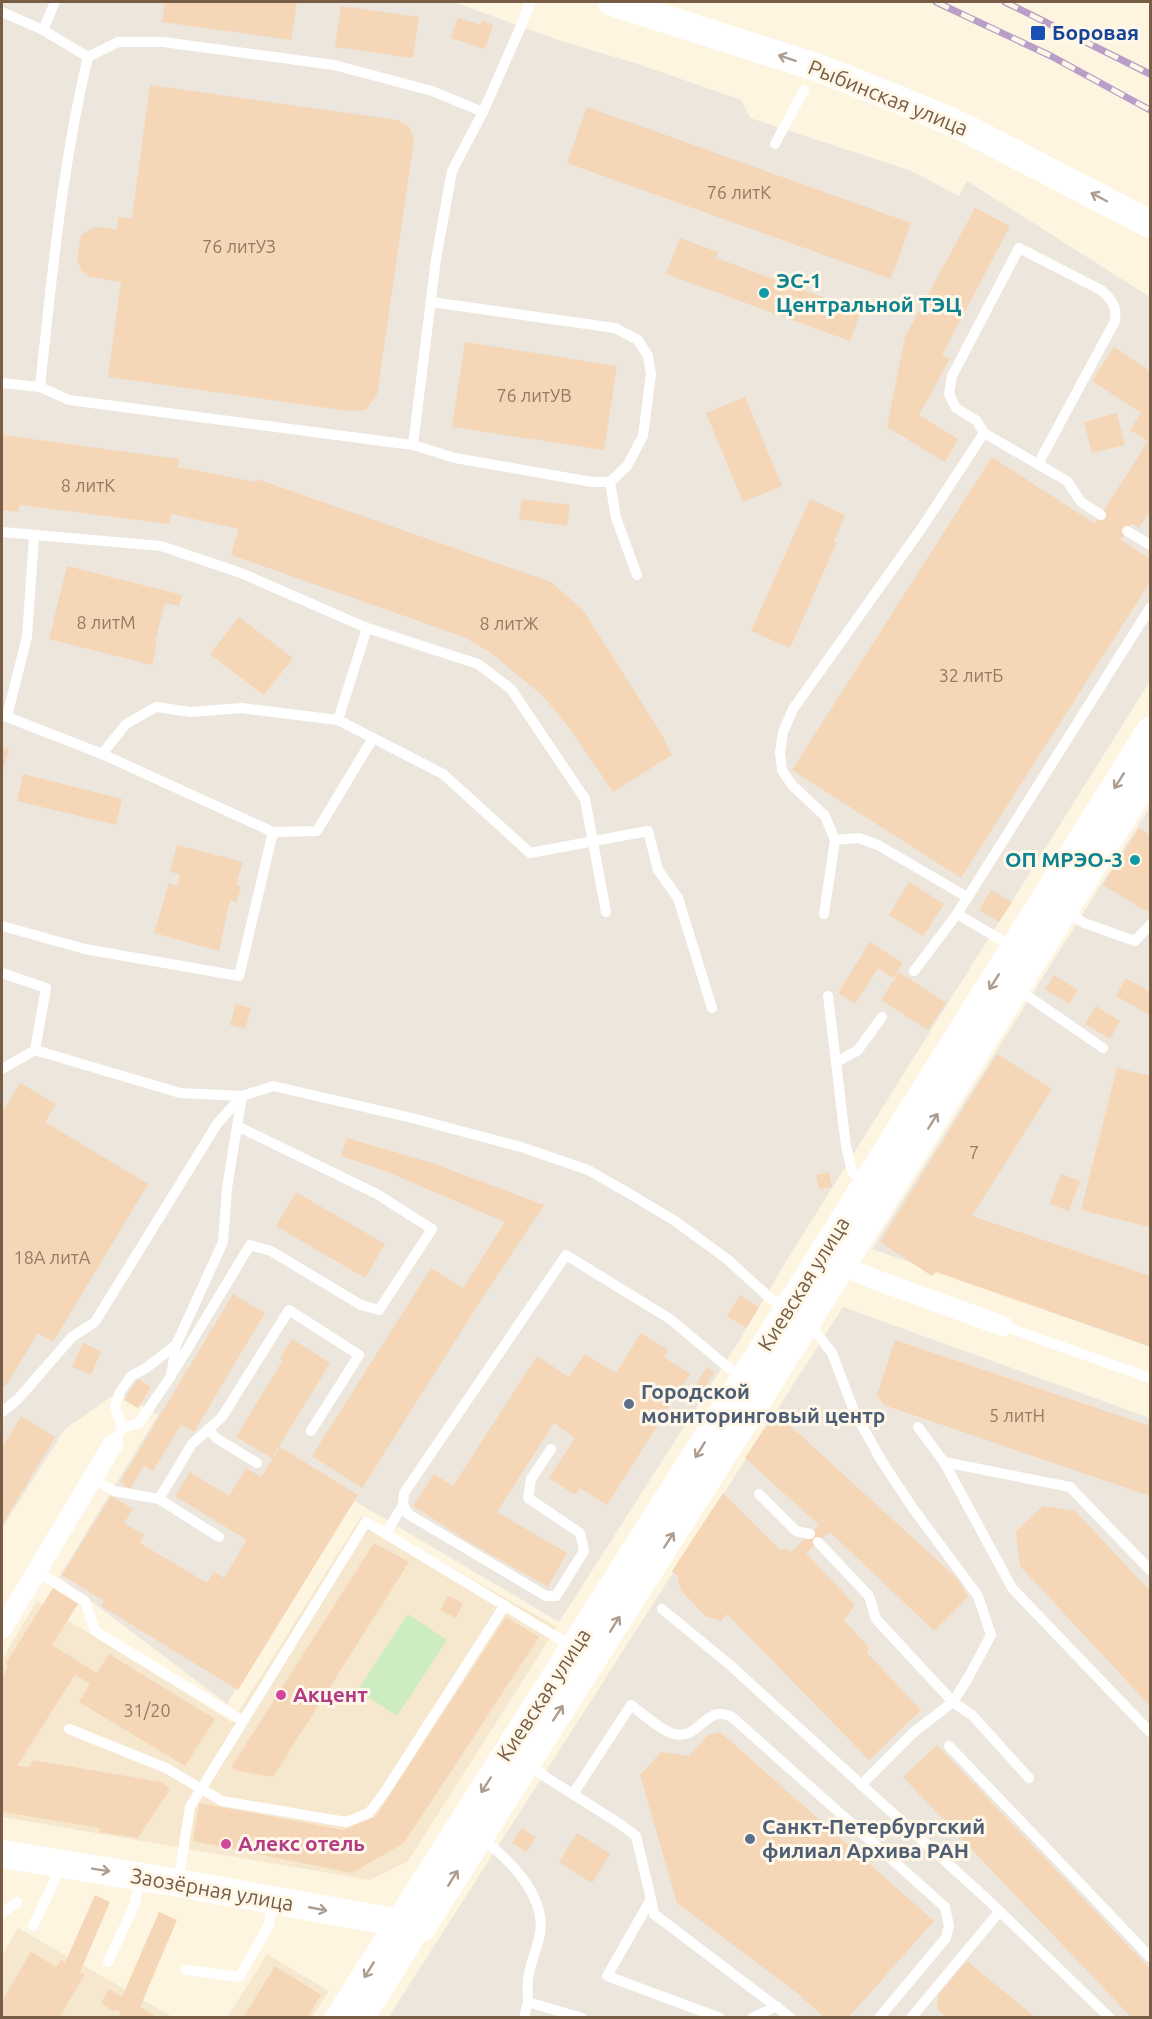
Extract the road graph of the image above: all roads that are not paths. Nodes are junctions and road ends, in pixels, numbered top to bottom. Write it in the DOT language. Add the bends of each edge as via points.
graph roads {
  1 [pos="55,2"];
  2 [pos="530,2"];
  3 [pos="612,2"];
  4 [pos="2,12"];
  5 [pos="43,30"];
  6 [pos="88,57"];
  7 [pos="804,90"];
  8 [pos="483,112"];
  9 [pos="775,144"];
  10 [pos="1150,224"];
  11 [pos="431,302"];
  12 [pos="2,382"];
  13 [pos="40,387"];
  14 [pos="984,433"];
  15 [pos="413,445"];
  16 [pos="1038,464"];
  17 [pos="610,482"];
  18 [pos="1101,515"];
  19 [pos="1127,531"];
  20 [pos="2,532"];
  21 [pos="34,536"];
  22 [pos="1150,545"];
  23 [pos="637,575"];
  24 [pos="1150,608"];
  25 [pos="367,628"];
  26 [pos="4,716"];
  27 [pos="338,720"];
  28 [pos="1150,731"];
  29 [pos="373,738"];
  30 [pos="102,754"];
  31 [pos="1150,773"];
  32 [pos="273,832"];
  33 [pos="835,840"];
  34 [pos="592,842"];
  35 [pos="968,897"];
  36 [pos="1055,904"];
  37 [pos="606,912"];
  38 [pos="824,914"];
  39 [pos="957,914"];
  40 [pos="1150,925"];
  41 [pos="2,926"];
  42 [pos="1024,954"];
  43 [pos="914,971"];
  44 [pos="2,973"];
  45 [pos="1016,988"];
  46 [pos="828,996"];
  47 [pos="712,1008"];
  48 [pos="882,1017"];
  49 [pos="1103,1048"];
  50 [pos="35,1050"];
  51 [pos="836,1062"];
  52 [pos="2,1069"];
  53 [pos="242,1096"];
  54 [pos="237,1126"];
  55 [pos="876,1192"];
  56 [pos="832,1261"];
  57 [pos="798,1315"];
  58 [pos="1003,1326"];
  59 [pos="176,1345"];
  60 [pos="171,1376"];
  61 [pos="1150,1378"];
  62 [pos="755,1384"];
  63 [pos="2,1412"];
  64 [pos="918,1427"];
  65 [pos="208,1429"];
  66 [pos="311,1431"];
  67 [pos="118,1436"];
  68 [pos="551,1449"];
  69 [pos="944,1462"];
  70 [pos="257,1463"];
  71 [pos="92,1478"];
  72 [pos="759,1494"];
  73 [pos="159,1499"];
  74 [pos="403,1505"];
  75 [pos="386,1533"];
  76 [pos="810,1534"];
  77 [pos="219,1537"];
  78 [pos="818,1542"];
  79 [pos="1150,1569"];
  80 [pos="36,1571"];
  81 [pos="505,1605"];
  82 [pos="662,1609"];
  83 [pos="2,1629"];
  84 [pos="583,1653"];
  85 [pos="953,1702"];
  86 [pos="243,1721"];
  87 [pos="69,1729"];
  88 [pos="1150,1732"];
  89 [pos="949,1746"];
  90 [pos="518,1755"];
  91 [pos="1029,1778"];
  92 [pos="861,1785"];
  93 [pos="201,1789"];
  94 [pos="573,1794"];
  95 [pos="479,1837"];
  96 [pos="2,1854"];
  97 [pos="62,1864"];
  98 [pos="141,1877"];
  99 [pos="178,1883"];
  100 [pos="651,1899"];
  101 [pos="274,1900"];
  102 [pos="17,1902"];
  103 [pos="999,1912"];
  104 [pos="2,1913"];
  105 [pos="410,1925"];
  106 [pos="33,1926"];
  107 [pos="1150,1958"];
  108 [pos="108,1962"];
  109 [pos="186,1970"];
  110 [pos="528,2002"];
  111 [pos="777,2006"];
  112 [pos="339,2018"];
  113 [pos="365,2018"];
  114 [pos="524,2018"];
  115 [pos="582,2018"];
  116 [pos="720,2018"];
  117 [pos="752,2018"];
  118 [pos="791,2018"];
  119 [pos="879,2018"];
  120 [pos="910,2018"];
  121 [pos="1110,2018"];
  1 -- 5 [label="lane"];
  2 -- 8 [label="lane"];
  10 -- 3 [label="main road, Рыбинская улица, one-way" via="961,126 905,102 819,68"];
  4 -- 5 [label="lane"];
  5 -- 6 [label="lane"];
  6 -- 8 [label="lane" via="118,42 163,42 334,65 432,91"];
  6 -- 13 [label="lane" via="61,203"];
  7 -- 9 [label="lane"];
  8 -- 11 [label="lane" via="452,171"];
  11 -- 15 [label="lane"];
  11 -- 17 [label="lane" via="615,328 638,340 648,356 651,374 644,436 627,466"];
  12 -- 13 [label="lane"];
  13 -- 15 [label="lane" via="69,400"];
  14 -- 16 [label="lane"];
  14 -- 16 [label="lane" via="977,421 956,408 949,394 952,376 1019,248 1101,290 1116,309 1115,321"];
  14 -- 33 [label="lane" via="793,709 783,732 782,770 825,816"];
  15 -- 17 [label="lane" via="455,458"];
  16 -- 18 [label="lane" via="1067,481 1081,502"];
  17 -- 23 [label="lane" via="616,518"];
  19 -- 22 [label="lane"];
  20 -- 21 [label="lane"];
  21 -- 25 [label="lane" via="161,546 241,573"];
  21 -- 26 [label="lane" via="27,637"];
  24 -- 35 [label="lane"];
  25 -- 27 [label="lane"];
  25 -- 34 [label="lane" via="478,664 512,689 585,799"];
  26 -- 30 [label="lane"];
  27 -- 29 [label="lane"];
  27 -- 30 [label="lane" via="241,708 191,712 156,707 126,724"];
  28 -- 36 [label="main road, Киевская улица, one-way"];
  29 -- 32 [label="lane" via="317,831"];
  29 -- 34 [label="lane" via="443,774 530,853"];
  30 -- 32 [label="lane"];
  31 -- 36 [label="main road, Киевская улица"];
  32 -- 41 [label="lane" via="239,976 85,950"];
  33 -- 35 [label="lane" via="859,838 879,845"];
  33 -- 38 [label="lane"];
  34 -- 37 [label="lane"];
  34 -- 47 [label="lane" via="648,831 658,870 678,898"];
  35 -- 39 [label="lane"];
  36 -- 40 [label="lane" via="1084,923 1136,941"];
  36 -- 42 [label="main road, Киевская улица"];
  39 -- 42 [label="lane"];
  39 -- 43 [label="lane"];
  42 -- 45 [label="main road, Киевская улица"];
  42 -- 55 [label="main road, Киевская улица, one-way"];
  44 -- 50 [label="lane" via="46,988"];
  45 -- 49 [label="lane"];
  55 -- 45 [label="main road, Киевская улица, one-way"];
  46 -- 51 [label="lane"];
  48 -- 51 [label="lane" via="857,1051"];
  50 -- 52 [label="lane"];
  50 -- 53 [label="lane" via="180,1093"];
  51 -- 55 [label="lane" via="852,1171"];
  53 -- 54 [label="lane"];
  53 -- 57 [label="lane" via="273,1086 521,1147 588,1170 675,1221 727,1259 771,1299"];
  53 -- 63 [label="lane" via="217,1124 95,1322 72,1337"];
  54 -- 59 [label="lane" via="223,1242"];
  54 -- 60 [label="lane" via="377,1194 432,1229 379,1310 361,1305 271,1251 250,1245"];
  55 -- 56 [label="main road, Киевская улица"];
  56 -- 57 [label="main road, Киевская улица"];
  56 -- 58 [label="street"];
  57 -- 62 [label="main road, Киевская улица"];
  57 -- 85 [label="lane" via="832,1353 854,1411 881,1460 978,1596 991,1635"];
  58 -- 61 [label="lane"];
  59 -- 60 [label="lane"];
  59 -- 67 [label="lane" via="131,1376 120,1392 115,1406"];
  60 -- 67 [label="lane" via="139,1423"];
  62 -- 74 [label="lane" via="730,1369 670,1319 566,1255 404,1493"];
  62 -- 84 [label="main road, Киевская улица"];
  64 -- 69 [label="lane"];
  65 -- 66 [label="lane" via="222,1417 289,1310 359,1355"];
  65 -- 70 [label="lane"];
  65 -- 73 [label="lane" via="192,1444"];
  67 -- 71 [label="street"];
  68 -- 74 [label="lane" via="531,1479 528,1498 580,1533 584,1551 556,1596 546,1596 507,1573 408,1514"];
  69 -- 79 [label="lane" via="1070,1487"];
  69 -- 88 [label="lane" via="1012,1588"];
  71 -- 73 [label="lane" via="114,1491"];
  71 -- 80 [label="street"];
  72 -- 76 [label="lane" via="796,1531"];
  73 -- 77 [label="lane"];
  74 -- 75 [label="lane"];
  75 -- 81 [label="lane"];
  75 -- 86 [label="lane" via="366,1522"];
  78 -- 85 [label="lane" via="869,1596 876,1619"];
  80 -- 83 [label="street"];
  80 -- 86 [label="lane" via="85,1601 95,1631"];
  81 -- 84 [label="lane"];
  81 -- 93 [label="lane" via="369,1813 346,1822 222,1801"];
  82 -- 92 [label="lane" via="730,1665"];
  84 -- 90 [label="main road, Киевская улица"];
  85 -- 91 [label="lane" via="972,1715"];
  85 -- 92 [label="lane" via="914,1732"];
  86 -- 93 [label="lane"];
  87 -- 93 [label="lane" via="166,1768"];
  89 -- 107 [label="lane"];
  90 -- 94 [label="lane"];
  90 -- 95 [label="main road, Киевская улица"];
  90 -- 105 [label="main road, Киевская улица, one-way"];
  92 -- 103 [label="lane"];
  93 -- 99 [label="lane" via="190,1807"];
  94 -- 100 [label="lane" via="636,1836"];
  94 -- 119 [label="lane" via="631,1705 676,1735 692,1732 715,1714 724,1712 732,1717 945,1907 949,1926 946,1938"];
  105 -- 95 [label="main road, Киевская улица, one-way"];
  95 -- 110 [label="lane" via="523,1879 541,1919 528,1980"];
  96 -- 97 [label="main road, Заозёрная улица"];
  97 -- 98 [label="main road, Заозёрная улица, one-way"];
  97 -- 106 [label="lane"];
  98 -- 99 [label="main road, Заозёрная улица"];
  98 -- 108 [label="lane" via="134,1906"];
  99 -- 101 [label="main road, Заозёрная улица"];
  100 -- 111 [label="lane" via="654,1914"];
  100 -- 116 [label="lane" via="607,1976"];
  101 -- 105 [label="main road, Заозёрная улица, one-way"];
  101 -- 109 [label="lane" via="269,1925 239,1977"];
  102 -- 104 [label="lane"];
  103 -- 120 [label="lane"];
  103 -- 121 [label="lane"];
  105 -- 112 [label="main road, Киевская улица, one-way"];
  105 -- 113 [label="street, Киевская улица"];
  110 -- 114 [label="lane"];
  110 -- 115 [label="lane"];
  111 -- 117 [label="lane"];
  111 -- 118 [label="lane"];
}
